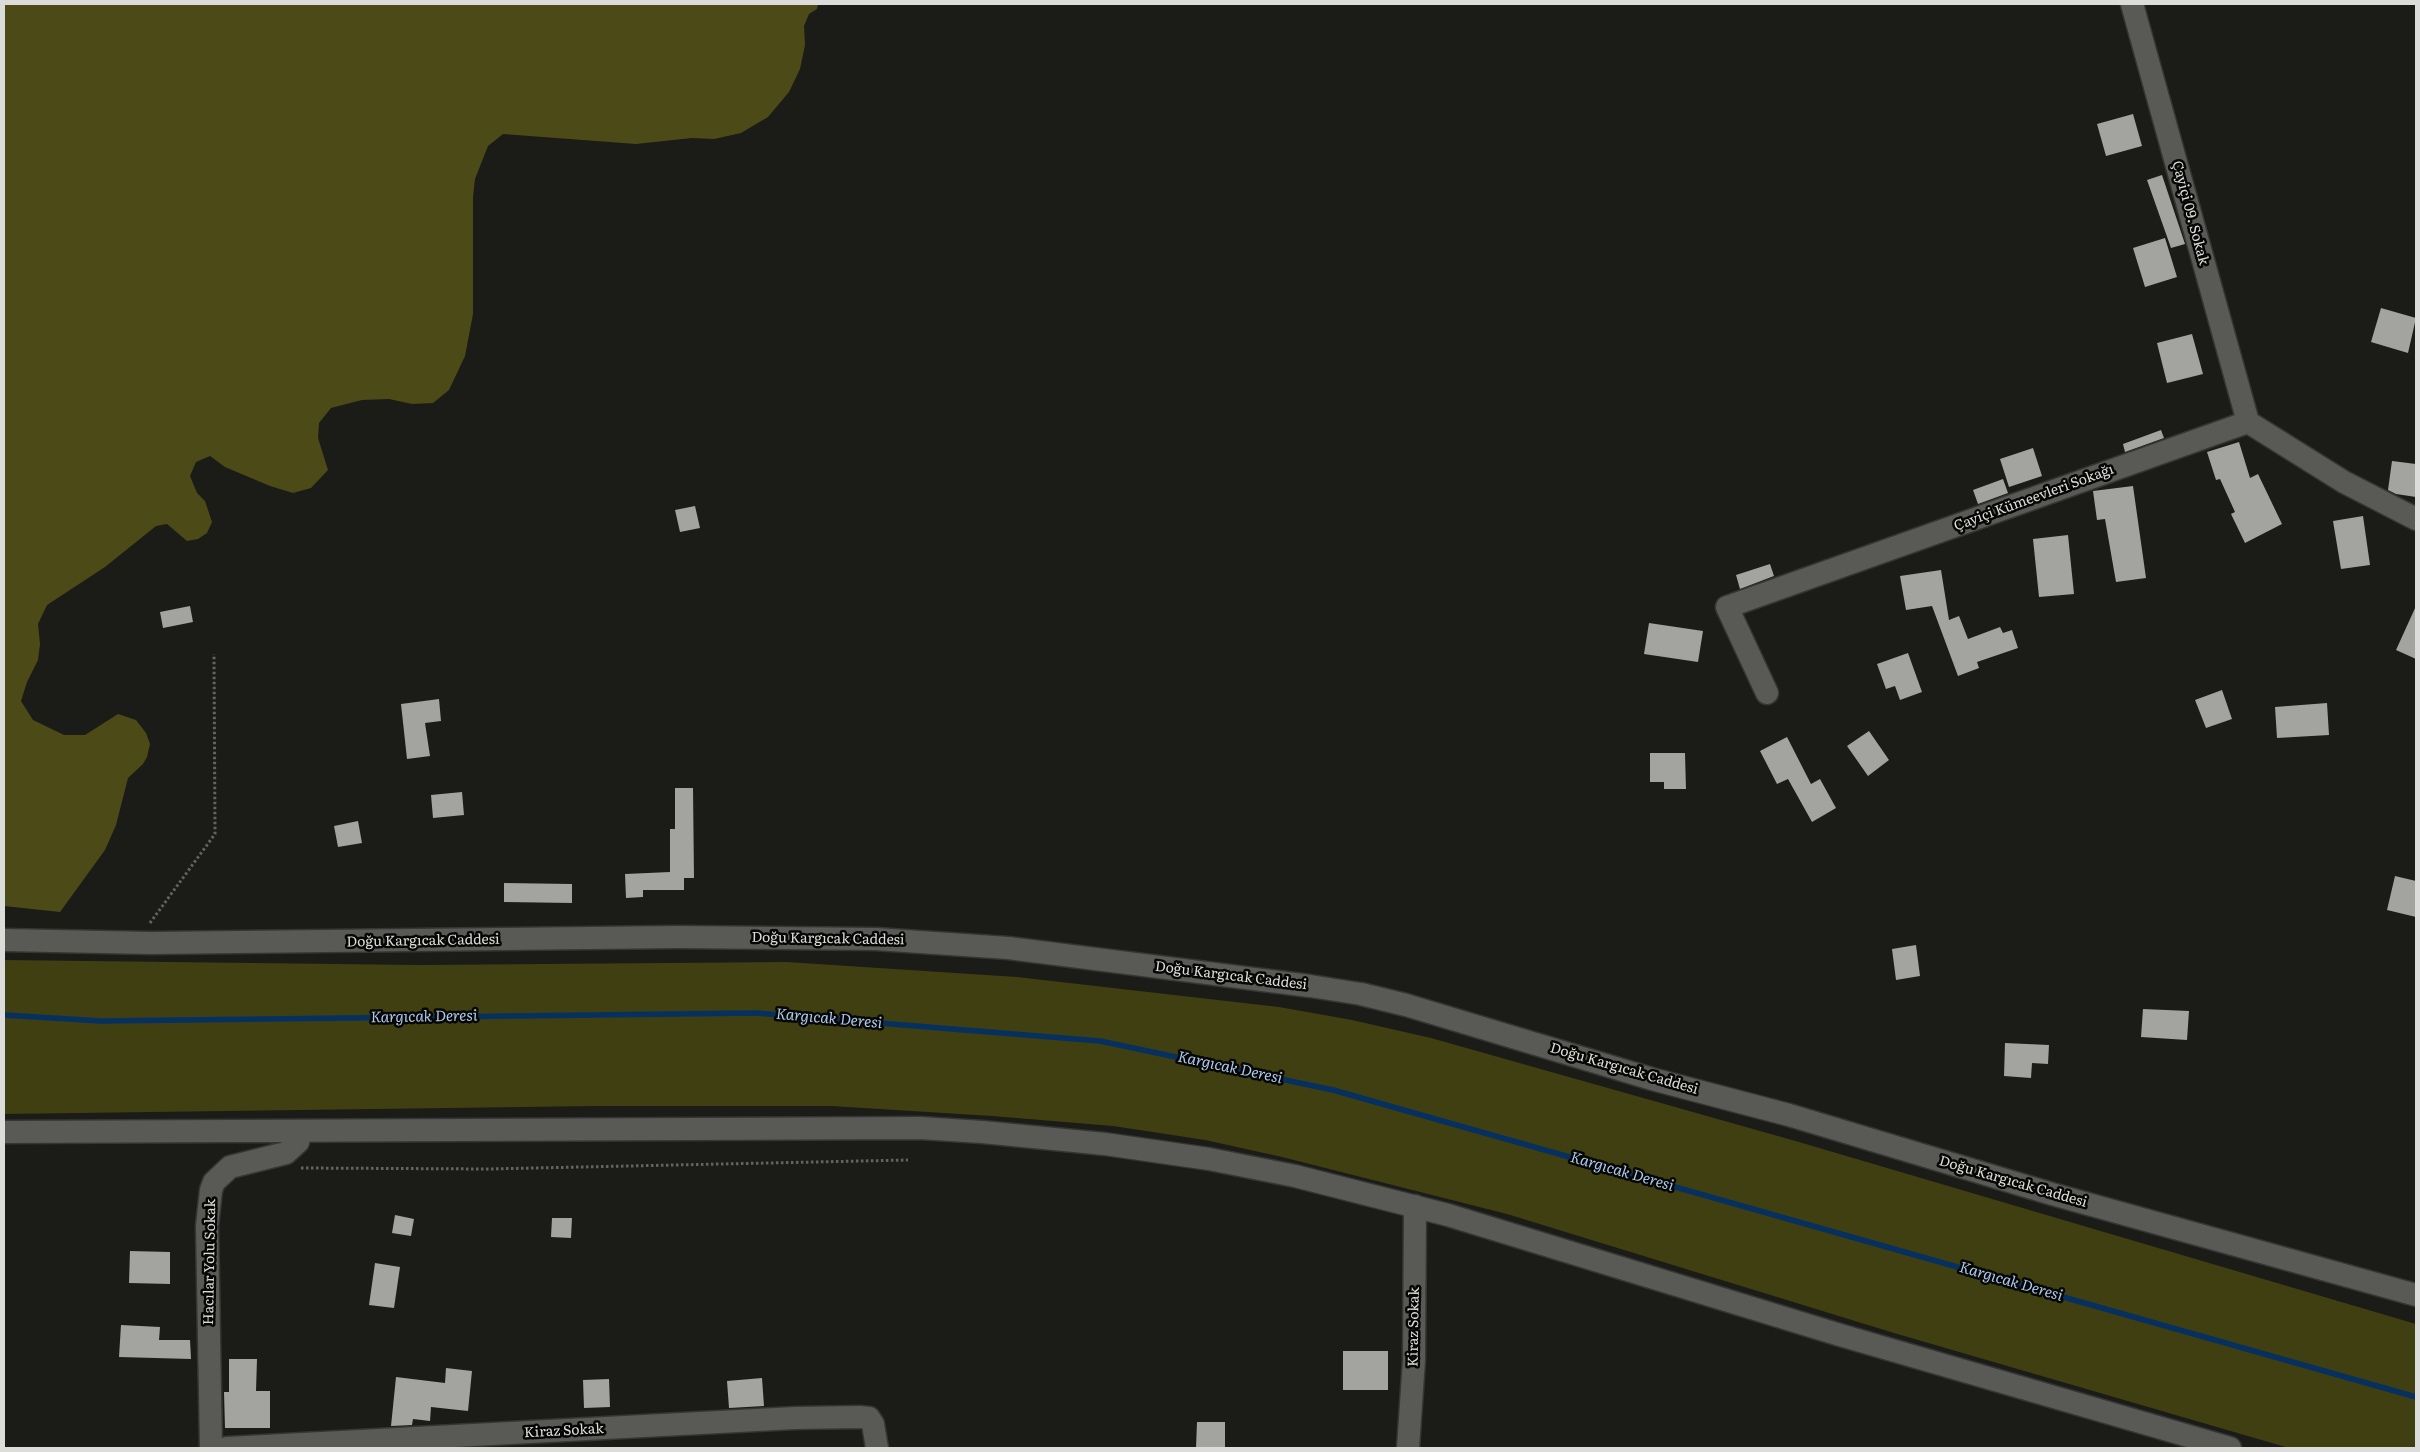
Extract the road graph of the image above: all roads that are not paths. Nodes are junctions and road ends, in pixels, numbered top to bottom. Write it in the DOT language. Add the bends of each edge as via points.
graph roads {
  1 [pos="2132,4"];
  2 [pos="2248,422"];
  3 [pos="2416,519"];
  4 [pos="1767,693"];
  5 [pos="4,940"];
  6 [pos="4,1132"];
  7 [pos="300,1132"];
  8 [pos="1415,1206"];
  9 [pos="2416,1295"];
  10 [pos="211,1448"];
  11 [pos="228,1448"];
  12 [pos="877,1448"];
  13 [pos="1408,1448"];
  14 [pos="2230,1448"];
  1 -- 2 [label="street, Çayiçi 09. Sokak"];
  2 -- 3 [label="street" via="2344,482"];
  2 -- 4 [label="street, Çayiçi Kümeevleri Sokağı" via="1727,606"];
  5 -- 9 [label="street, Doğu Kargıcak Caddesi" via="135,943 678,937 876,939 1008,948 1319,987 1406,1005 1652,1079 1789,1115 2062,1196"];
  6 -- 7 [label="street"];
  7 -- 8 [label="street" via="721,1128 920,1128 982,1132 1105,1144 1209,1159 1295,1176"];
  7 -- 10 [label="street, Hacılar Yolu Sokak" via="298,1142 286,1153 230,1167 214,1182 211,1190 207,1226"];
  8 -- 13 [label="street, Kiraz Sokak" via="1414,1360"];
  8 -- 14 [label="street"];
  11 -- 12 [label="street, Kiraz Sokak" via="860,1417 869,1418 873,1424"];
}
